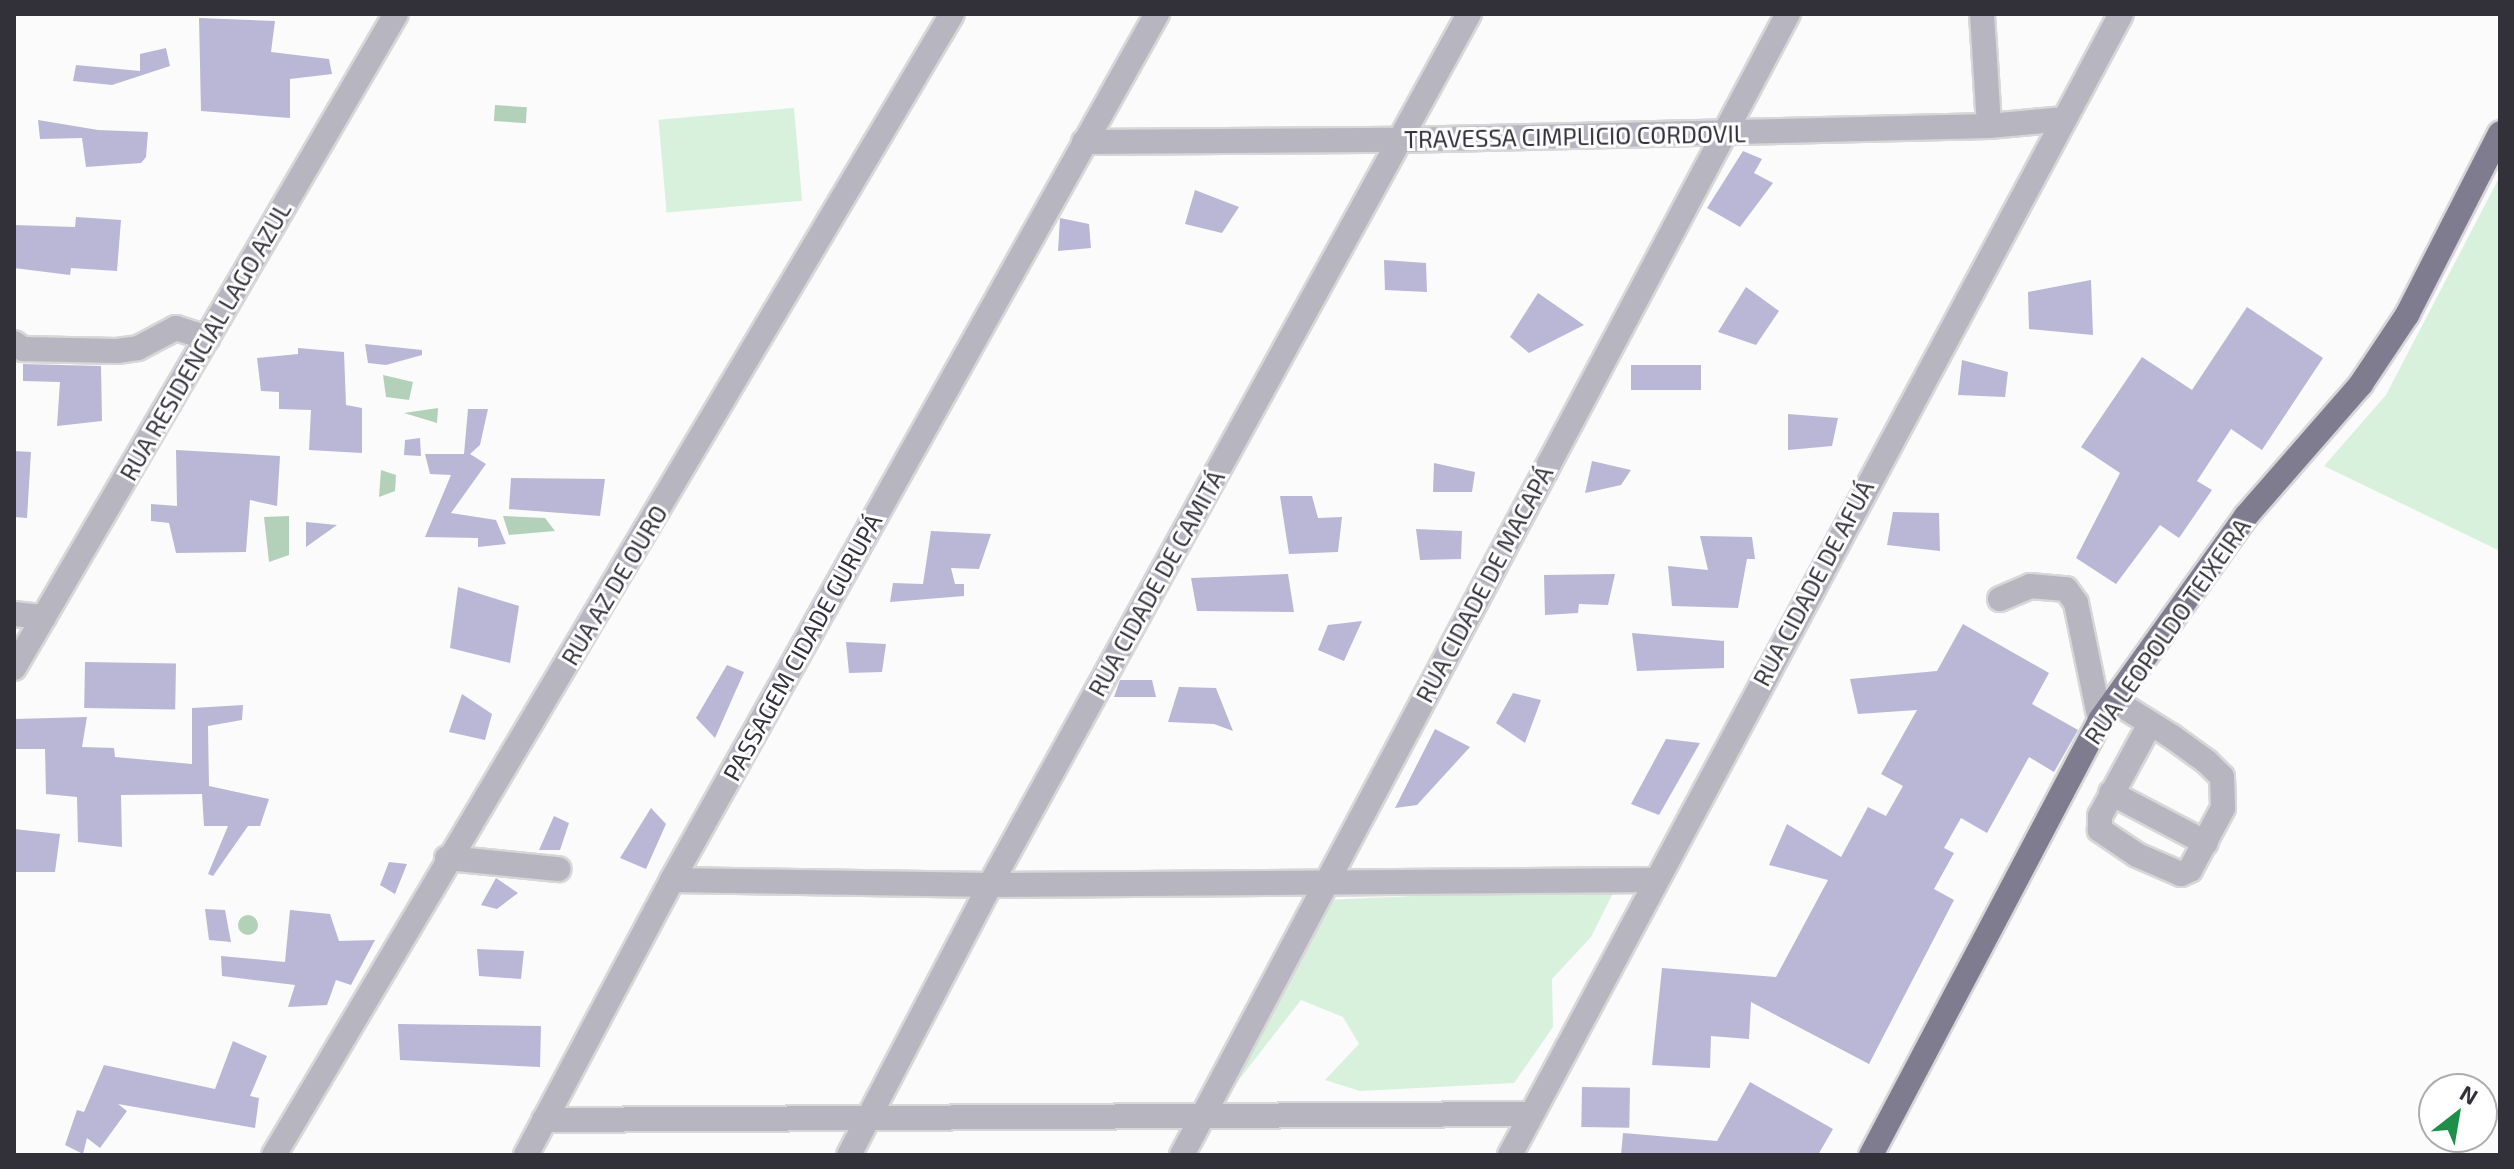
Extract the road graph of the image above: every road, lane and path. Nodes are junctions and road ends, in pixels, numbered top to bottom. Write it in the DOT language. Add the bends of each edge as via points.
graph roads {
  1 [pos="396,14"];
  2 [pos="952,14"];
  3 [pos="1157,14"];
  4 [pos="1469,14"];
  5 [pos="1788,14"];
  6 [pos="1982,14"];
  7 [pos="2121,14"];
  8 [pos="2065,119"];
  9 [pos="1989,126"];
  10 [pos="1729,132"];
  11 [pos="2500,133"];
  12 [pos="1400,140"];
  13 [pos="1084,142"];
  14 [pos="207,338"];
  15 [pos="14,343"];
  16 [pos="2000,599"];
  17 [pos="14,614"];
  18 [pos="44,617"];
  19 [pos="14,668"];
  20 [pos="2107,710"];
  21 [pos="2150,724"];
  22 [pos="2111,793"];
  23 [pos="2206,843"];
  24 [pos="447,858"];
  25 [pos="558,869"];
  26 [pos="672,880"];
  27 [pos="1653,880"];
  28 [pos="1323,883"];
  29 [pos="990,885"];
  30 [pos="1531,1114"];
  31 [pos="870,1116"];
  32 [pos="1202,1117"];
  33 [pos="544,1120"];
  34 [pos="274,1155"];
  35 [pos="526,1155"];
  36 [pos="849,1155"];
  37 [pos="1182,1155"];
  38 [pos="1510,1155"];
  39 [pos="1871,1155"];
  1 -- 14 [label="street, RUA RESIDENCIAL LAGO AZUL"];
  2 -- 24 [label="street, RUA AZ DE OURO" via="662,508"];
  3 -- 13 [label="street, PASSAGEM CIDADE GURUPÁ"];
  4 -- 12 [label="street, RUA CIDADE DE CAMITÁ"];
  5 -- 10 [label="street, RUA CIDADE DE MACAPÁ"];
  6 -- 9 [label="street"];
  7 -- 8 [label="street, RUA CIDADE DE AFUÁ"];
  8 -- 9 [label="street, TRAVESSA CIMPLICIO CORDOVIL"];
  8 -- 27 [label="street, RUA CIDADE DE AFUÁ"];
  9 -- 10 [label="street, TRAVESSA CIMPLICIO CORDOVIL"];
  10 -- 12 [label="street, TRAVESSA CIMPLICIO CORDOVIL"];
  10 -- 28 [label="street, RUA CIDADE DE MACAPÁ"];
  11 -- 20 [label="main road, RUA LEOPOLDO TEIXEIRA" via="2407,315 2361,384 2246,516"];
  12 -- 13 [label="street, TRAVESSA CIMPLICIO CORDOVIL"];
  12 -- 29 [label="street, RUA CIDADE DE CAMITÁ"];
  13 -- 26 [label="street, PASSAGEM CIDADE GURUPÁ"];
  14 -- 15 [label="street" via="176,328 138,348 117,351 23,349"];
  14 -- 18 [label="street, RUA RESIDENCIAL LAGO AZUL"];
  16 -- 20 [label="street" via="2030,586 2066,589 2076,603"];
  17 -- 18 [label="street"];
  18 -- 19 [label="street, RUA RESIDENCIAL LAGO AZUL"];
  20 -- 21 [label="street"];
  20 -- 39 [label="main road, RUA LEOPOLDO TEIXEIRA"];
  21 -- 22 [label="street"];
  21 -- 23 [label="street" via="2222,777 2223,808"];
  22 -- 23 [label="street"];
  22 -- 23 [label="street" via="2100,830 2172,874 2190,870"];
  24 -- 25 [label="street"];
  24 -- 34 [label="street, RUA AZ DE OURO"];
  26 -- 29 [label="street"];
  26 -- 33 [label="street, PASSAGEM CIDADE GURUPÁ"];
  27 -- 28 [label="street"];
  27 -- 30 [label="street, RUA CIDADE DE AFUÁ"];
  28 -- 29 [label="street"];
  28 -- 32 [label="street, RUA CIDADE DE MACAPÁ"];
  29 -- 31 [label="street, RUA CIDADE DE CAMITÁ"];
  30 -- 32 [label="street"];
  30 -- 38 [label="street, RUA CIDADE DE AFUÁ"];
  31 -- 32 [label="street"];
  31 -- 33 [label="street"];
  31 -- 36 [label="street, RUA CIDADE DE CAMITÁ"];
  32 -- 37 [label="street, RUA CIDADE DE MACAPÁ"];
  33 -- 35 [label="street, PASSAGEM CIDADE GURUPÁ"];
}
